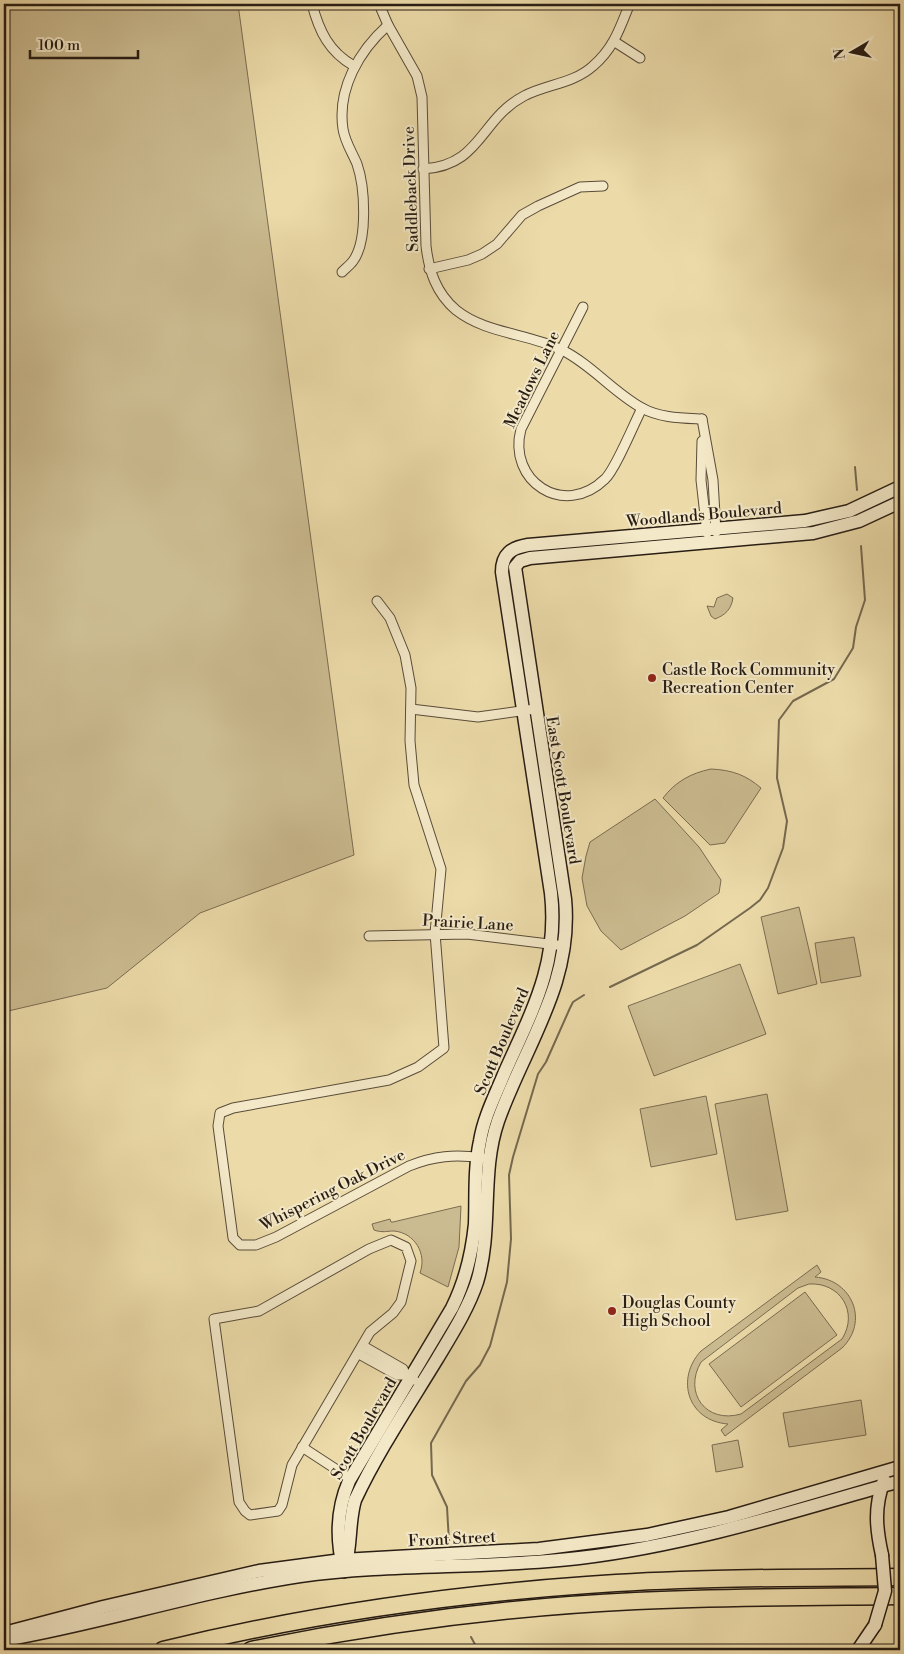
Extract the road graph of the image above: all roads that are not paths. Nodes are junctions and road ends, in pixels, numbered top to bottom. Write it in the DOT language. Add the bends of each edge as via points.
graph roads {
  1 [pos="312,4"];
  2 [pos="379,4"];
  3 [pos="628,4"];
  4 [pos="388,25"];
  5 [pos="615,42"];
  6 [pos="640,58"];
  7 [pos="354,66"];
  8 [pos="423,169"];
  9 [pos="603,186"];
  10 [pos="428,269"];
  11 [pos="342,272"];
  12 [pos="583,307"];
  13 [pos="562,350"];
  14 [pos="642,408"];
  15 [pos="900,487"];
  16 [pos="900,502"];
  17 [pos="711,529"];
  18 [pos="712,542"];
  19 [pos="506,554"];
  20 [pos="517,563"];
  21 [pos="377,600"];
  22 [pos="411,709"];
  23 [pos="535,709"];
  24 [pos="522,711"];
  25 [pos="435,933"];
  26 [pos="369,936"];
  27 [pos="558,945"];
  28 [pos="542,1021"];
  29 [pos="484,1158"];
  30 [pos="361,1350"];
  31 [pos="413,1379"];
  32 [pos="302,1448"];
  33 [pos="900,1467"];
  34 [pos="887,1471"];
  35 [pos="351,1479"];
  36 [pos="900,1480"];
  37 [pos="882,1486"];
  38 [pos="345,1564"];
  39 [pos="900,1577"];
  40 [pos="900,1596"];
  41 [pos="4,1633"];
  42 [pos="4,1640"];
  43 [pos="163,1650"];
  44 [pos="251,1650"];
  45 [pos="858,1650"];
  1 -- 7 [label="street" via="324,38 333,51"];
  2 -- 4 [label="street, Saddleback Drive"];
  3 -- 5 [label="street"];
  4 -- 7 [label="street" via="364,49"];
  4 -- 8 [label="street, Saddleback Drive" via="416,76 422,97"];
  5 -- 6 [label="street"];
  5 -- 8 [label="street" via="593,66 574,79 524,96 498,115 472,150 455,161"];
  7 -- 11 [label="street" via="342,116 347,146 357,165 363,219 357,253"];
  8 -- 10 [label="street, Saddleback Drive"];
  9 -- 10 [label="street" via="580,187 538,206 522,215 497,244 482,254"];
  10 -- 13 [label="street, Saddleback Drive" via="450,303 475,322"];
  12 -- 13 [label="street, Meadows Lane"];
  13 -- 14 [label="street, Saddleback Drive" via="585,363"];
  13 -- 14 [label="street, Meadows Lane" via="521,429 518,442 520,461 528,478 545,491 562,496 578,495 606,478"];
  14 -- 17 [label="street, Saddleback Drive" via="671,417 702,419 701,480"];
  15 -- 17 [label="street, Woodlands Boulevard" via="834,515 791,523"];
  16 -- 18 [label="street, Woodlands Boulevard" via="859,521 820,531"];
  17 -- 18 [label="street"];
  17 -- 19 [label="street, Woodlands Boulevard" via="528,545"];
  18 -- 20 [label="street, Woodlands Boulevard" via="530,558"];
  19 -- 24 [label="street, East Scott Boulevard" via="502,572"];
  20 -- 23 [label="street, East Scott Boulevard" via="514,575"];
  21 -- 22 [label="street, Whispering Oak Drive" via="390,618 405,655"];
  22 -- 24 [label="street" via="473,717"];
  22 -- 25 [label="street, Whispering Oak Drive" via="414,785 441,870"];
  23 -- 24 [label="street"];
  23 -- 27 [label="street, East Scott Boulevard" via="565,899"];
  24 -- 27 [label="street, East Scott Boulevard"];
  25 -- 26 [label="street, Prairie Lane"];
  25 -- 27 [label="street, Prairie Lane"];
  25 -- 29 [label="street, Whispering Oak Drive" via="444,1048 423,1064 388,1080 220,1113 218,1126 233,1238 240,1245 256,1245 276,1237 430,1158 450,1155"];
  27 -- 28 [label="street, East Scott Boulevard" via="558,979"];
  27 -- 29 [label="street, Scott Boulevard" via="485,1119"];
  28 -- 29 [label="street, Scott Boulevard"];
  29 -- 31 [label="street, Scott Boulevard" via="465,1276 452,1308"];
  30 -- 31 [label="street" via="397,1375"];
  30 -- 32 [label="street"];
  30 -- 32 [label="street" via="370,1332 401,1302 408,1281 411,1262 406,1247 391,1240 259,1311 214,1319 240,1502 245,1512 250,1515 278,1511 292,1465"];
  31 -- 35 [label="street, Scott Boulevard"];
  31 -- 38 [label="street, Scott Boulevard" via="355,1500 351,1546"];
  32 -- 35 [label="street"];
  33 -- 34 [label="street, Front Street"];
  34 -- 37 [label="street"];
  34 -- 38 [label="street, Front Street" via="722,1518 626,1539"];
  35 -- 38 [label="street, Scott Boulevard" via="341,1501 338,1520"];
  36 -- 37 [label="street, Front Street"];
  37 -- 38 [label="street, Front Street" via="716,1532 621,1552 537,1562"];
  37 -- 45 [label="street, bridge" via="876,1518 885,1591 875,1624"];
  38 -- 41 [label="street, Front Street" via="237,1575"];
  38 -- 42 [label="street, Front Street"];
  39 -- 43 [label="highway" via="703,1579 542,1589 337,1615"];
  40 -- 44 [label="highway" via="750,1597 582,1604 403,1624"];
}
